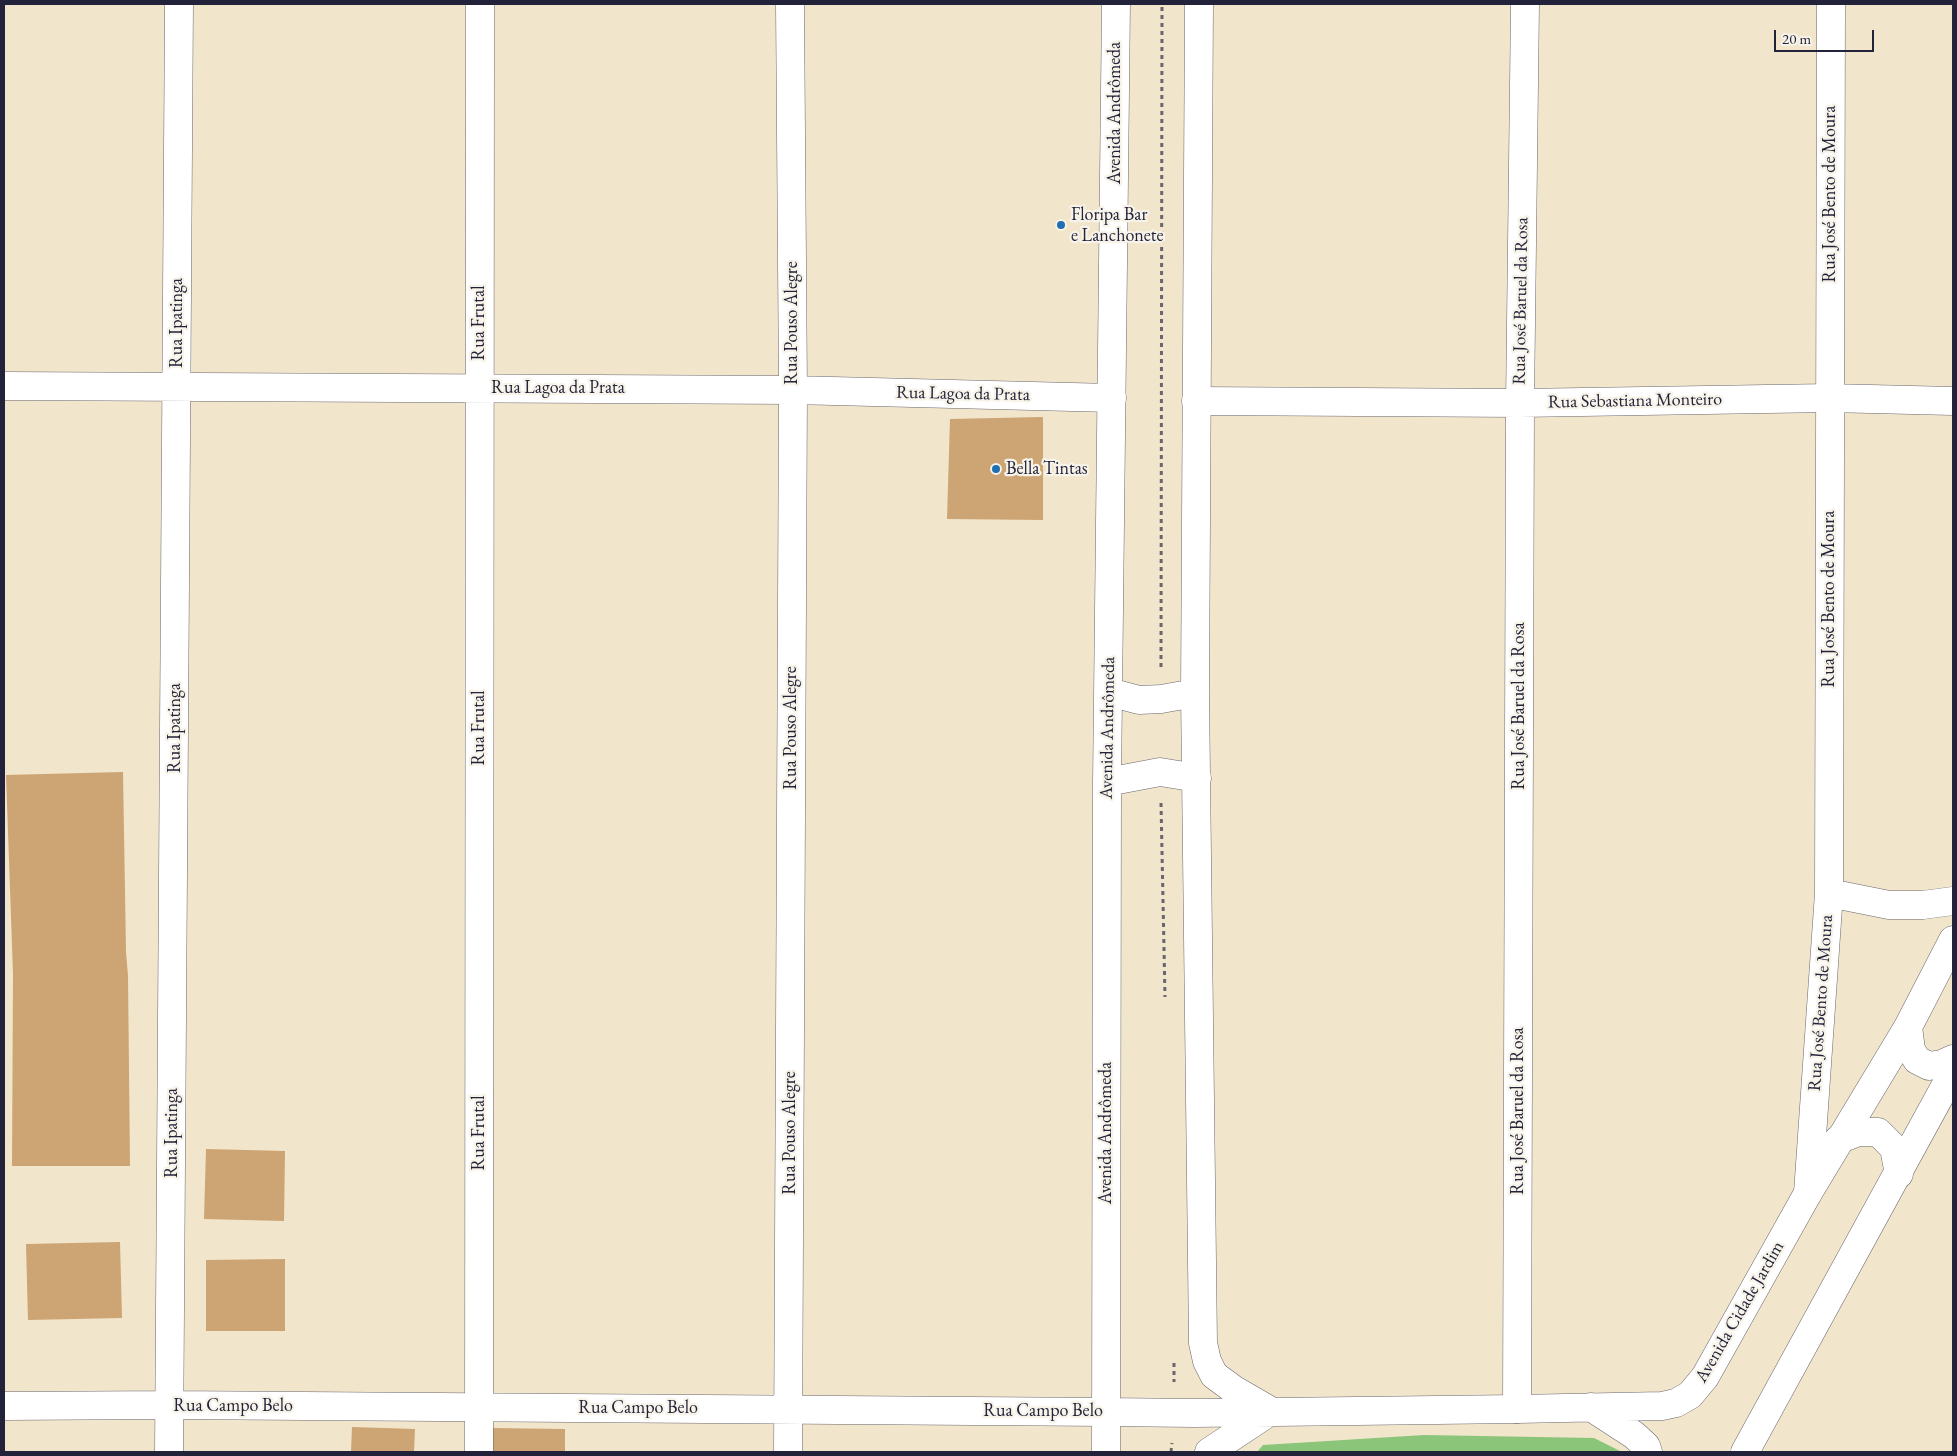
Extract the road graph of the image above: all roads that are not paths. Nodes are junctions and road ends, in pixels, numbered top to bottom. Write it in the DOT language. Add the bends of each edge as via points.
graph roads {
  1 [pos="179,4"];
  2 [pos="480,4"];
  3 [pos="790,4"];
  4 [pos="1116,4"];
  5 [pos="1199,4"];
  6 [pos="1525,4"];
  7 [pos="1831,4"];
  8 [pos="4,386"];
  9 [pos="177,388"];
  10 [pos="478,388"];
  11 [pos="793,390"];
  12 [pos="1112,398"];
  13 [pos="1829,398"];
  14 [pos="1196,401"];
  15 [pos="1953,401"];
  16 [pos="1520,404"];
  17 [pos="1109,692"];
  18 [pos="1195,693"];
  19 [pos="1197,778"];
  20 [pos="1107,782"];
  21 [pos="1829,893"];
  22 [pos="1953,902"];
  23 [pos="1953,940"];
  24 [pos="1908,1027"];
  25 [pos="1953,1058"];
  26 [pos="1953,1072"];
  27 [pos="1838,1140"];
  28 [pos="1899,1174"];
  29 [pos="1808,1193"];
  30 [pos="170,1405"];
  31 [pos="4,1406"];
  32 [pos="1591,1407"];
  33 [pos="480,1408"];
  34 [pos="788,1409"];
  35 [pos="1517,1409"];
  36 [pos="1272,1411"];
  37 [pos="1106,1412"];
  38 [pos="169,1452"];
  39 [pos="479,1452"];
  40 [pos="788,1452"];
  41 [pos="1106,1452"];
  42 [pos="1208,1452"];
  43 [pos="1648,1452"];
  44 [pos="1745,1452"];
  1 -- 9 [label="street, Rua Ipatinga"];
  2 -- 10 [label="street, Rua Frutal"];
  3 -- 11 [label="street, Rua Pouso Alegre"];
  4 -- 12 [label="street, Avenida Andrômeda"];
  5 -- 14 [label="street"];
  6 -- 16 [label="street, Rua José Baruel da Rosa"];
  7 -- 13 [label="street, Rua José Bento de Moura"];
  8 -- 9 [label="street, Rua Lagoa da Prata"];
  9 -- 10 [label="street, Rua Lagoa da Prata"];
  9 -- 30 [label="street, Rua Ipatinga"];
  10 -- 11 [label="street, Rua Lagoa da Prata"];
  10 -- 33 [label="street, Rua Frutal"];
  11 -- 12 [label="street, Rua Lagoa da Prata"];
  11 -- 34 [label="street, Rua Pouso Alegre"];
  12 -- 17 [label="street, Avenida Andrômeda"];
  13 -- 15 [label="street, Rua Sebastiana Monteiro"];
  13 -- 16 [label="street, Rua Sebastiana Monteiro"];
  13 -- 21 [label="street, Rua José Bento de Moura"];
  14 -- 16 [label="street, Rua Sebastiana Monteiro"];
  14 -- 18 [label="street"];
  16 -- 35 [label="street, Rua José Baruel da Rosa"];
  17 -- 18 [label="street" via="1139,700 1161,700"];
  17 -- 20 [label="street, Avenida Andrômeda"];
  18 -- 19 [label="street"];
  19 -- 20 [label="street" via="1160,772"];
  19 -- 36 [label="street" via="1203,1343 1214,1375"];
  20 -- 37 [label="street, Avenida Andrômeda"];
  21 -- 22 [label="street" via="1889,905"];
  21 -- 29 [label="street, Rua José Bento de Moura"];
  23 -- 24 [label="street, Avenida Cidade Jardim"];
  24 -- 25 [label="street" via="1911,1050 1917,1060 1929,1066"];
  24 -- 27 [label="street, Avenida Cidade Jardim"];
  26 -- 28 [label="street"];
  27 -- 28 [label="street" via="1858,1132 1878,1132 1894,1148"];
  27 -- 29 [label="street, Avenida Cidade Jardim"];
  28 -- 44 [label="street"];
  29 -- 32 [label="street, Avenida Cidade Jardim" via="1705,1377 1690,1395 1662,1406"];
  30 -- 31 [label="street, Rua Campo Belo"];
  30 -- 33 [label="street, Rua Campo Belo"];
  30 -- 38 [label="street, Rua Ipatinga"];
  32 -- 35 [label="street, Avenida Cidade Jardim"];
  32 -- 43 [label="street" via="1634,1435"];
  33 -- 34 [label="street, Rua Campo Belo"];
  33 -- 39 [label="street, Rua Frutal"];
  34 -- 37 [label="street, Rua Campo Belo"];
  34 -- 40 [label="street, Rua Pouso Alegre"];
  35 -- 36 [label="street, Avenida Cidade Jardim"];
  36 -- 37 [label="street, Rua Campo Belo"];
  36 -- 42 [label="street"];
  37 -- 41 [label="street, Avenida Andrômeda"];
}
